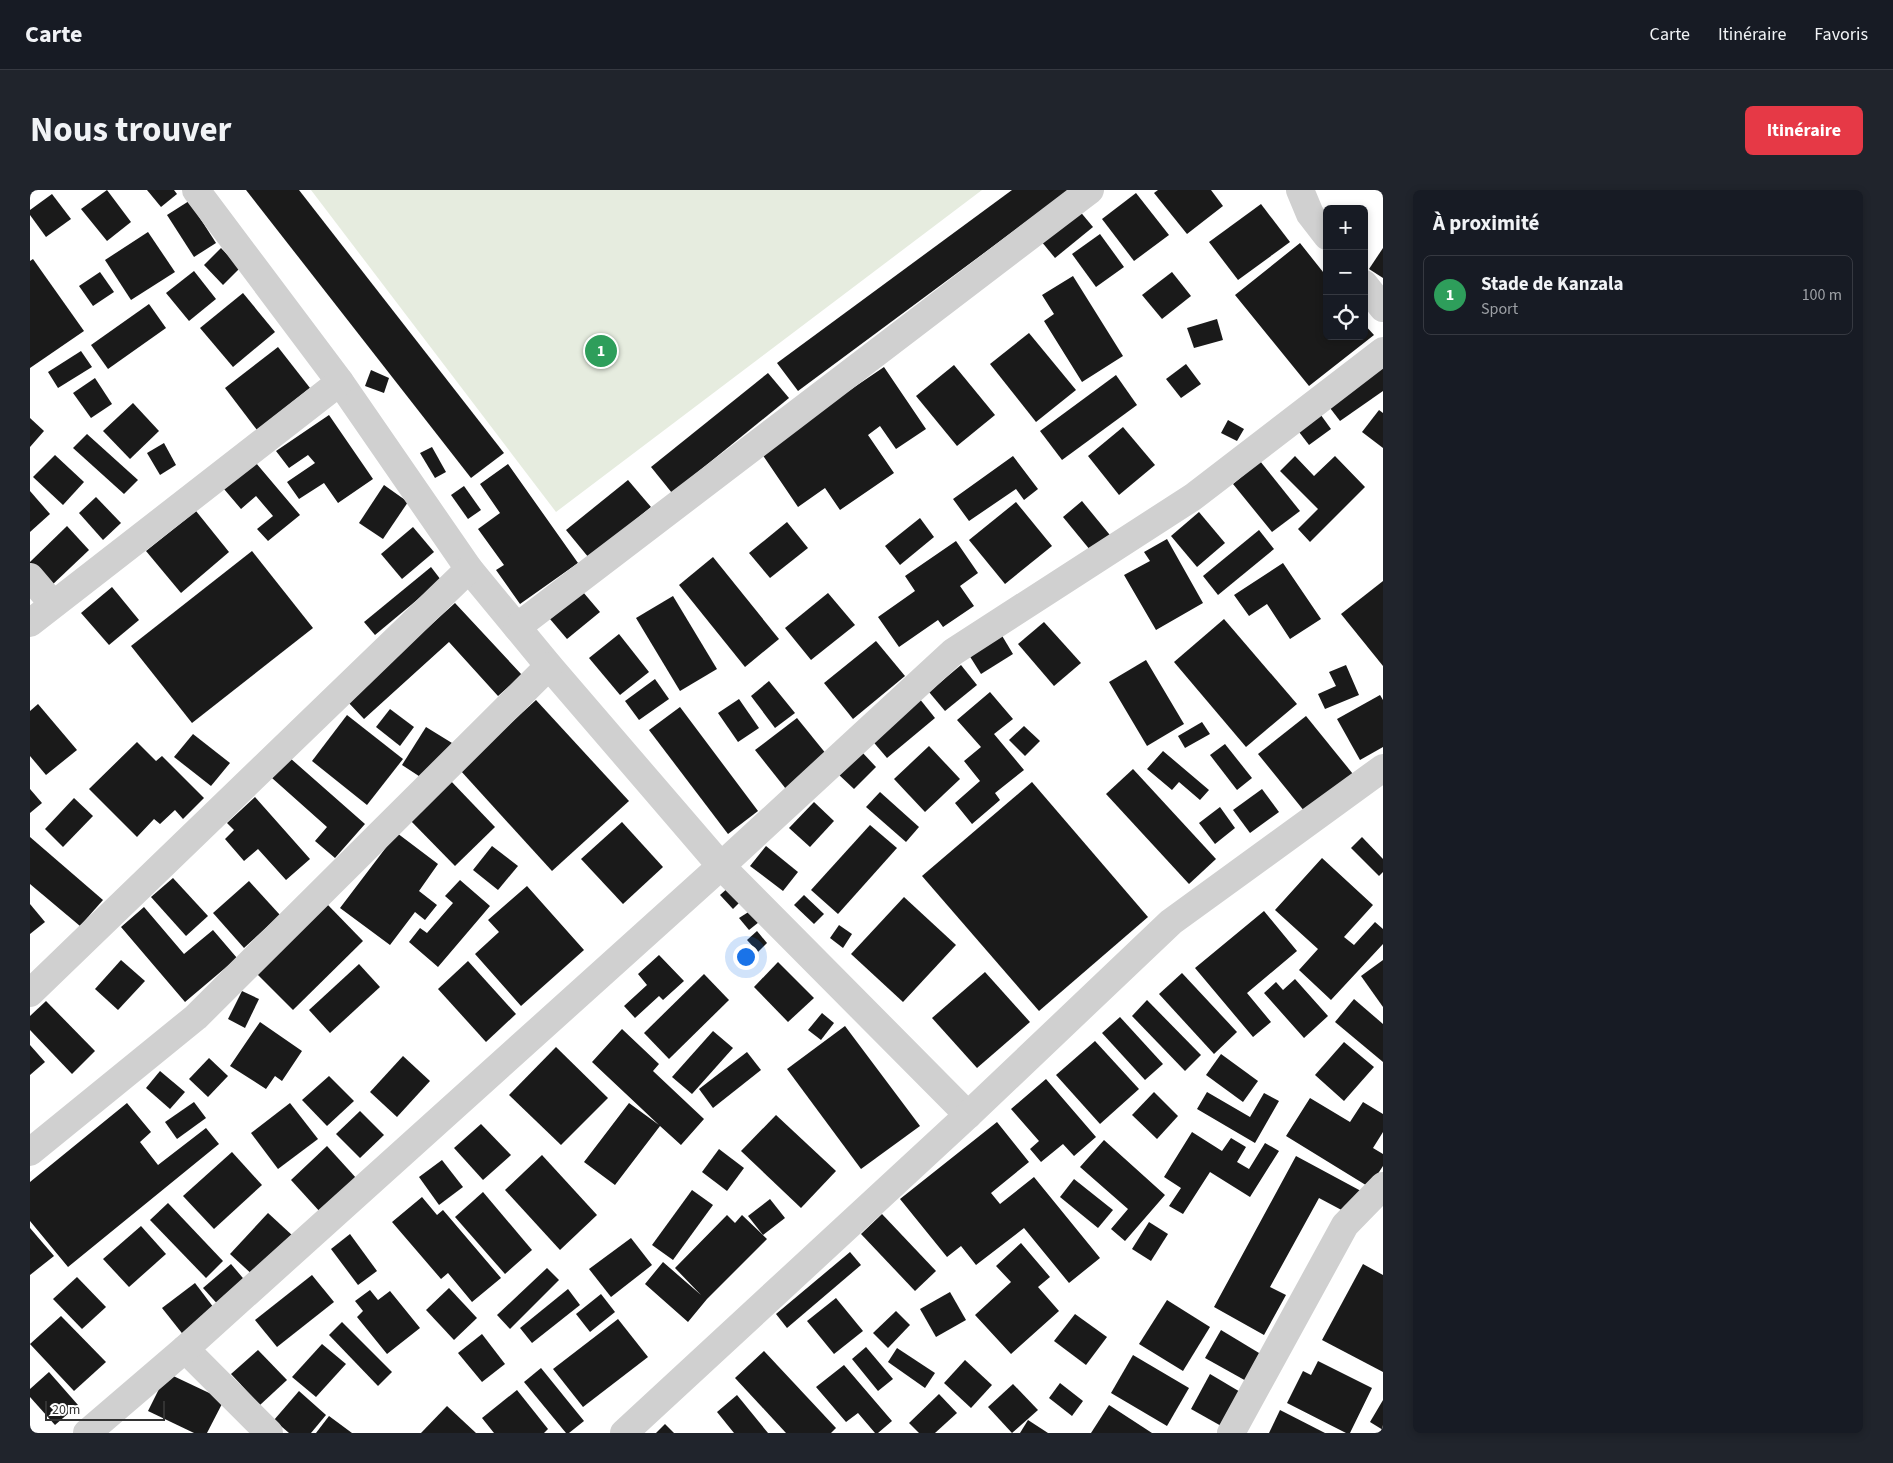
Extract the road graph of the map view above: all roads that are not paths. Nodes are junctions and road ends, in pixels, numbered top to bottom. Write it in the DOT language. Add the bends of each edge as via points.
graph roads {
  1 [pos="196,190"];
  2 [pos="1090,190"];
  3 [pos="1300,190"];
  4 [pos="1323,231"];
  5 [pos="1368,289"];
  6 [pos="1383,308"];
  7 [pos="1383,350"];
  8 [pos="340,382"];
  9 [pos="469,569"];
  10 [pos="30,576"];
  11 [pos="53,604"];
  12 [pos="30,623"];
  13 [pos="517,627"];
  14 [pos="549,666"];
  15 [pos="1383,768"];
  16 [pos="721,866"];
  17 [pos="30,992"];
  18 [pos="968,1115"];
  19 [pos="30,1152"];
  20 [pos="1383,1186"];
  21 [pos="185,1349"];
  22 [pos="87,1433"];
  23 [pos="269,1433"];
  24 [pos="624,1433"];
  25 [pos="1231,1433"];
  1 -- 8 [label="street"];
  2 -- 13 [label="street"];
  3 -- 4 [label="street" via="1310,214"];
  5 -- 6 [label="street"];
  7 -- 16 [label="street" via="1192,497 953,652"];
  8 -- 9 [label="street"];
  8 -- 11 [label="street"];
  9 -- 13 [label="street"];
  9 -- 17 [label="street"];
  10 -- 11 [label="street"];
  11 -- 12 [label="street"];
  13 -- 14 [label="street"];
  14 -- 16 [label="street"];
  14 -- 19 [label="street" via="196,1017"];
  15 -- 18 [label="street" via="1171,922"];
  16 -- 18 [label="street"];
  16 -- 21 [label="street"];
  18 -- 24 [label="street"];
  20 -- 25 [label="street" via="1345,1225"];
  21 -- 22 [label="street"];
  21 -- 23 [label="street"];
}
